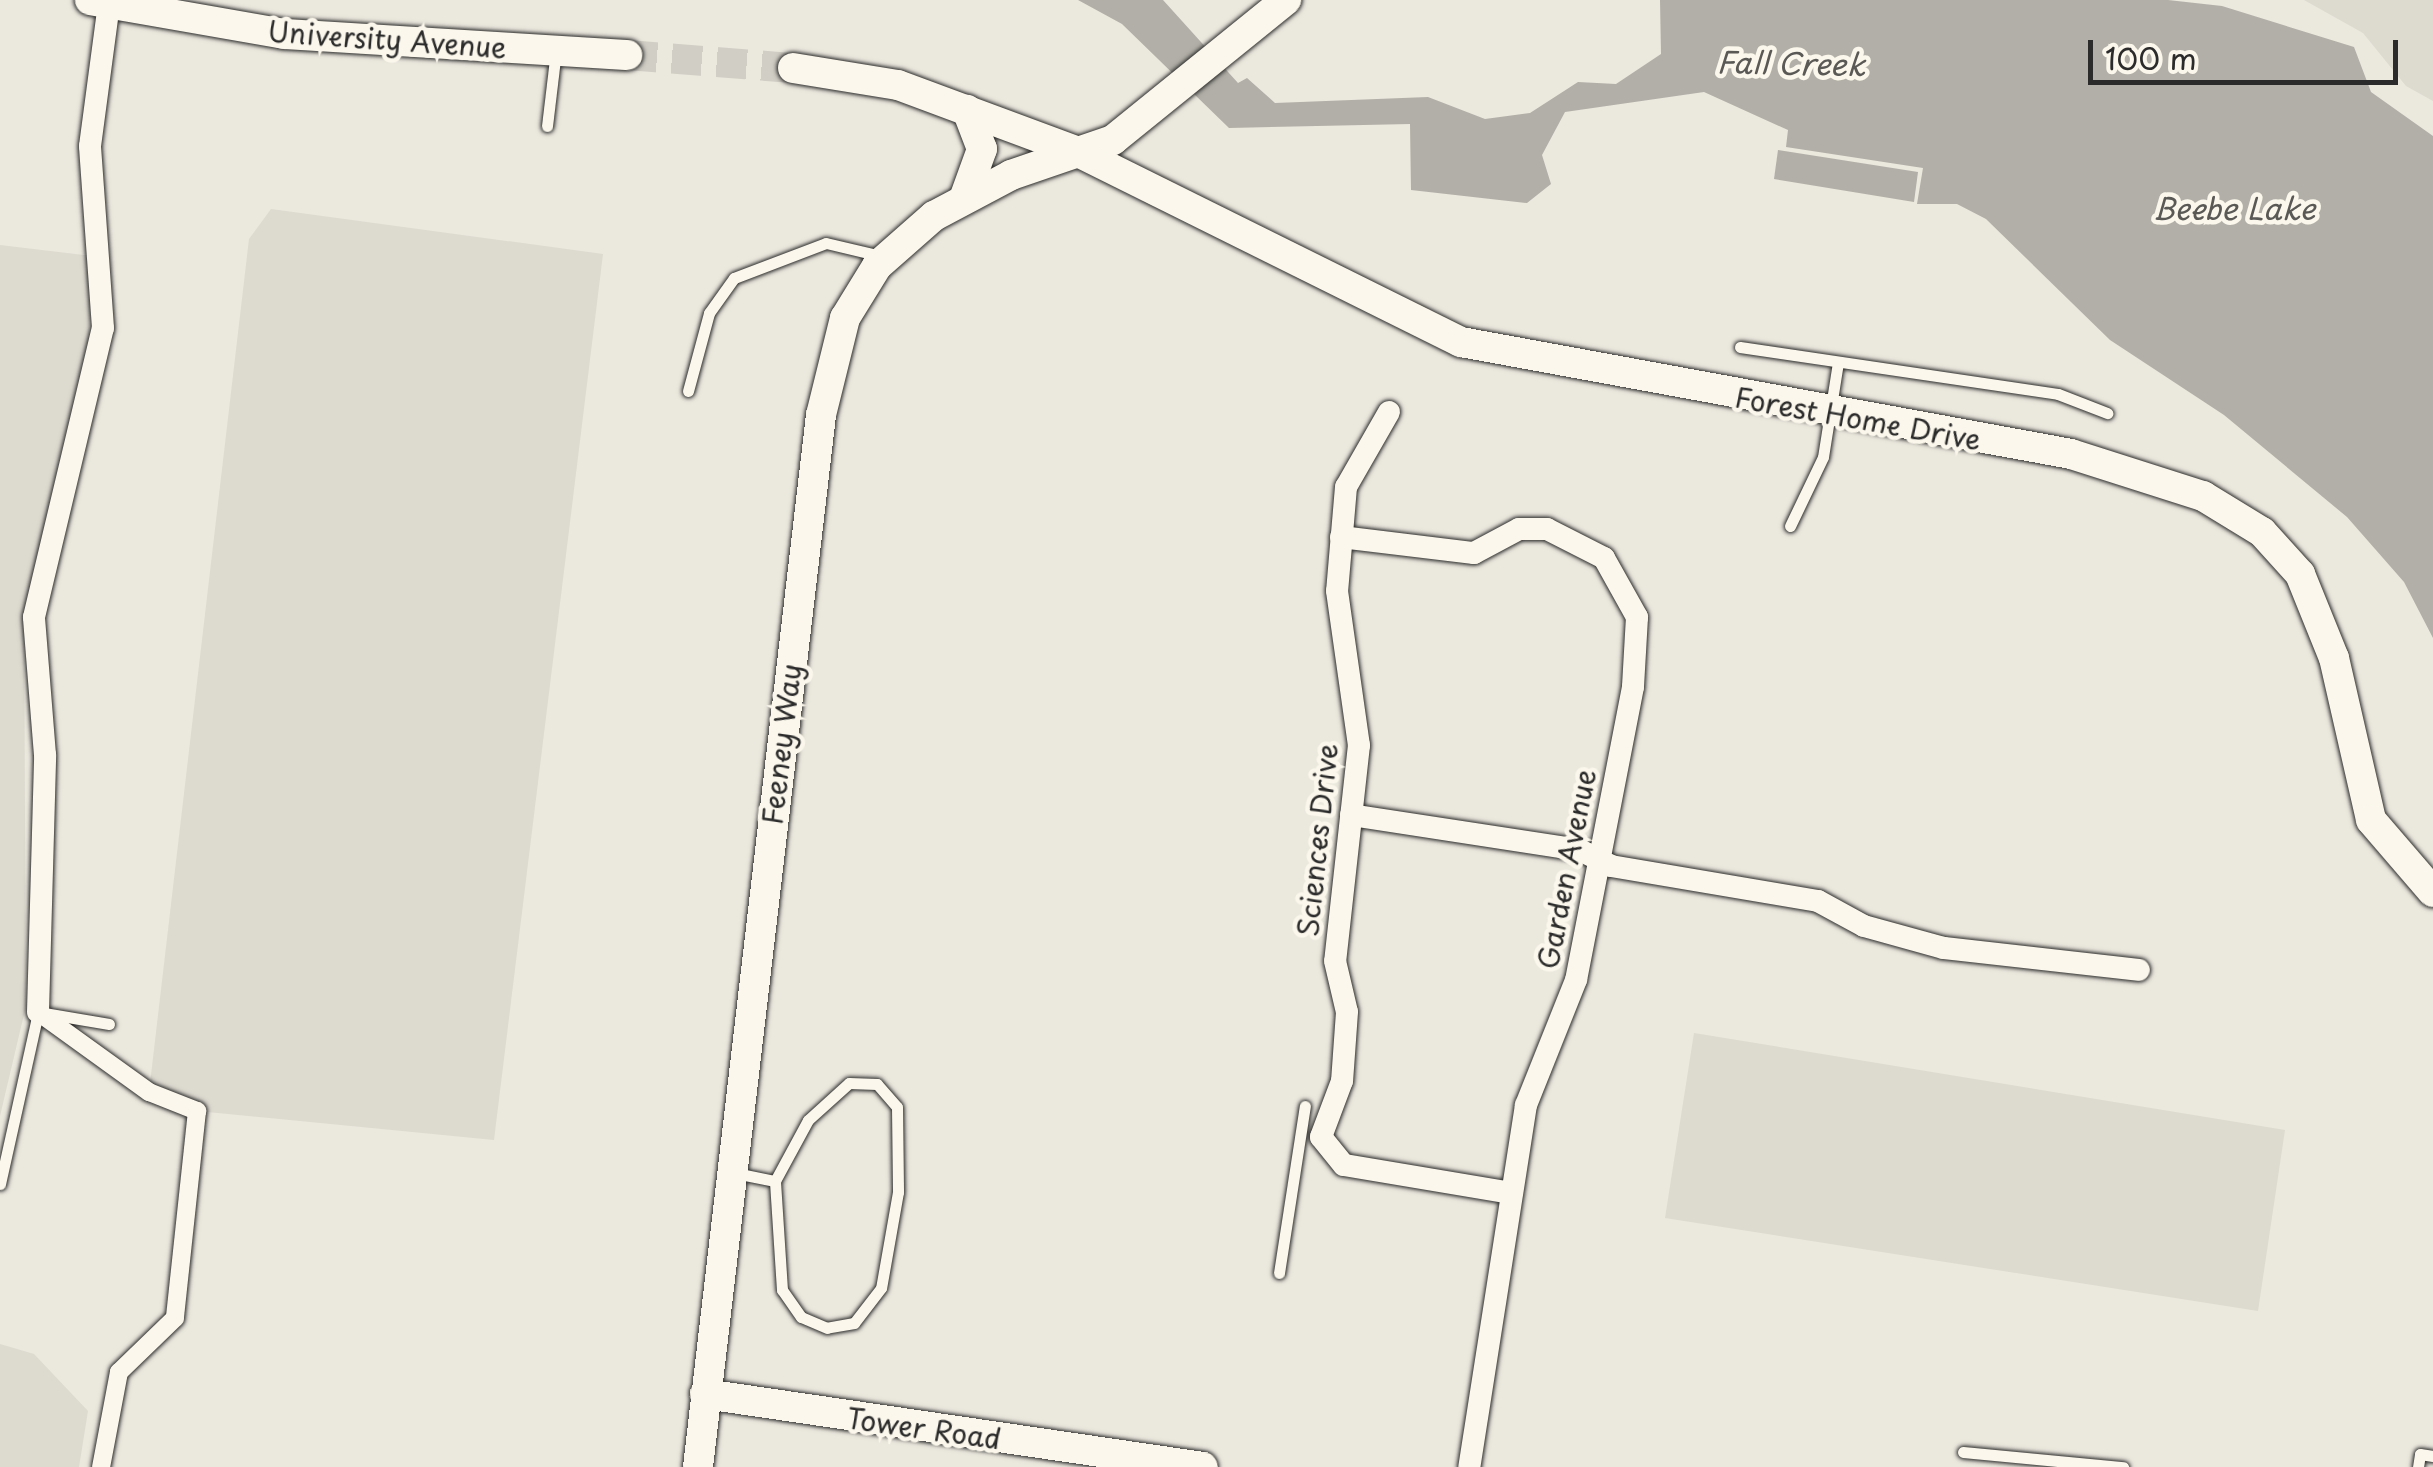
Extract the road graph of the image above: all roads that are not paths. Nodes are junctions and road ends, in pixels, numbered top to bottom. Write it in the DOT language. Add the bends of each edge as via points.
graph roads {
  1 [pos="1286,0"];
  2 [pos="100,2"];
  3 [pos="556,51"];
  4 [pos="627,55"];
  5 [pos="792,68"];
  6 [pos="968,110"];
  7 [pos="547,126"];
  8 [pos="1078,152"];
  9 [pos="965,196"];
  10 [pos="884,258"];
  11 [pos="1740,347"];
  12 [pos="1838,362"];
  13 [pos="688,392"];
  14 [pos="1390,412"];
  15 [pos="1830,412"];
  16 [pos="2107,413"];
  17 [pos="1790,526"];
  18 [pos="1342,537"];
  19 [pos="1351,815"];
  20 [pos="1597,857"];
  21 [pos="2433,892"];
  22 [pos="2140,970"];
  23 [pos="38,1012"];
  24 [pos="109,1024"];
  25 [pos="1305,1106"];
  26 [pos="1294,1140"];
  27 [pos="1323,1143"];
  28 [pos="731,1172"];
  29 [pos="775,1181"];
  30 [pos="0,1184"];
  31 [pos="1512,1193"];
  32 [pos="1280,1274"];
  33 [pos="705,1394"];
  34 [pos="1964,1452"];
  35 [pos="2433,1456"];
  36 [pos="101,1467"];
  37 [pos="698,1467"];
  38 [pos="1203,1467"];
  39 [pos="1469,1467"];
  40 [pos="2123,1467"];
  41 [pos="2418,1467"];
  1 -- 8 [label="street, Feeney Way" via="1112,140"];
  2 -- 3 [label="street, University Avenue" via="284,34"];
  2 -- 23 [label="street" via="90,146 103,328 34,617 45,756"];
  3 -- 4 [label="street, University Avenue"];
  3 -- 7 [label="lane"];
  5 -- 6 [label="street" via="874,78"];
  6 -- 8 [label="street"];
  6 -- 9 [label="street" via="982,149"];
  8 -- 9 [label="street, Feeney Way"];
  8 -- 15 [label="street, Forest Home Drive" via="1462,342"];
  9 -- 10 [label="street, Feeney Way"];
  10 -- 13 [label="lane" via="826,243 734,278 709,312"];
  10 -- 28 [label="street, Feeney Way" via="846,318 822,415"];
  11 -- 12 [label="lane"];
  12 -- 15 [label="lane"];
  12 -- 16 [label="lane" via="2058,394"];
  14 -- 18 [label="street, Sciences Drive" via="1382,437 1348,476"];
  15 -- 17 [label="lane" via="1823,457"];
  15 -- 21 [label="street, Forest Home Drive" via="2112,464 2204,496 2262,532 2300,574 2324,626 2371,820"];
  18 -- 19 [label="street, Sciences Drive" via="1337,598 1358,726"];
  18 -- 20 [label="street, Garden Avenue" via="1474,554 1519,529 1547,528 1617,572 1637,617 1638,646"];
  19 -- 20 [label="street"];
  19 -- 27 [label="street, Sciences Drive" via="1335,960 1346,1006 1344,1064"];
  20 -- 22 [label="street" via="1818,900 1864,926 1944,948"];
  20 -- 31 [label="street, Garden Avenue" via="1576,980 1536,1066"];
  23 -- 24 [label="lane"];
  23 -- 30 [label="lane"];
  23 -- 36 [label="street" via="149,1092 197,1111 168,1334 131,1352 119,1372"];
  25 -- 26 [label="lane"];
  26 -- 27 [label="lane"];
  26 -- 32 [label="lane"];
  27 -- 31 [label="street" via="1344,1166"];
  28 -- 29 [label="lane"];
  28 -- 33 [label="street, Feeney Way"];
  29 -- 29 [label="lane" via="775,1258 790,1304 814,1325 854,1323 881,1288 894,1226 900,1158 890,1095 864,1081 830,1096"];
  31 -- 39 [label="street, Garden Avenue"];
  33 -- 37 [label="street, Feeney Way"];
  33 -- 38 [label="street, Tower Road"];
  34 -- 40 [label="lane"];
  35 -- 41 [label="lane" via="2420,1454"];
}
